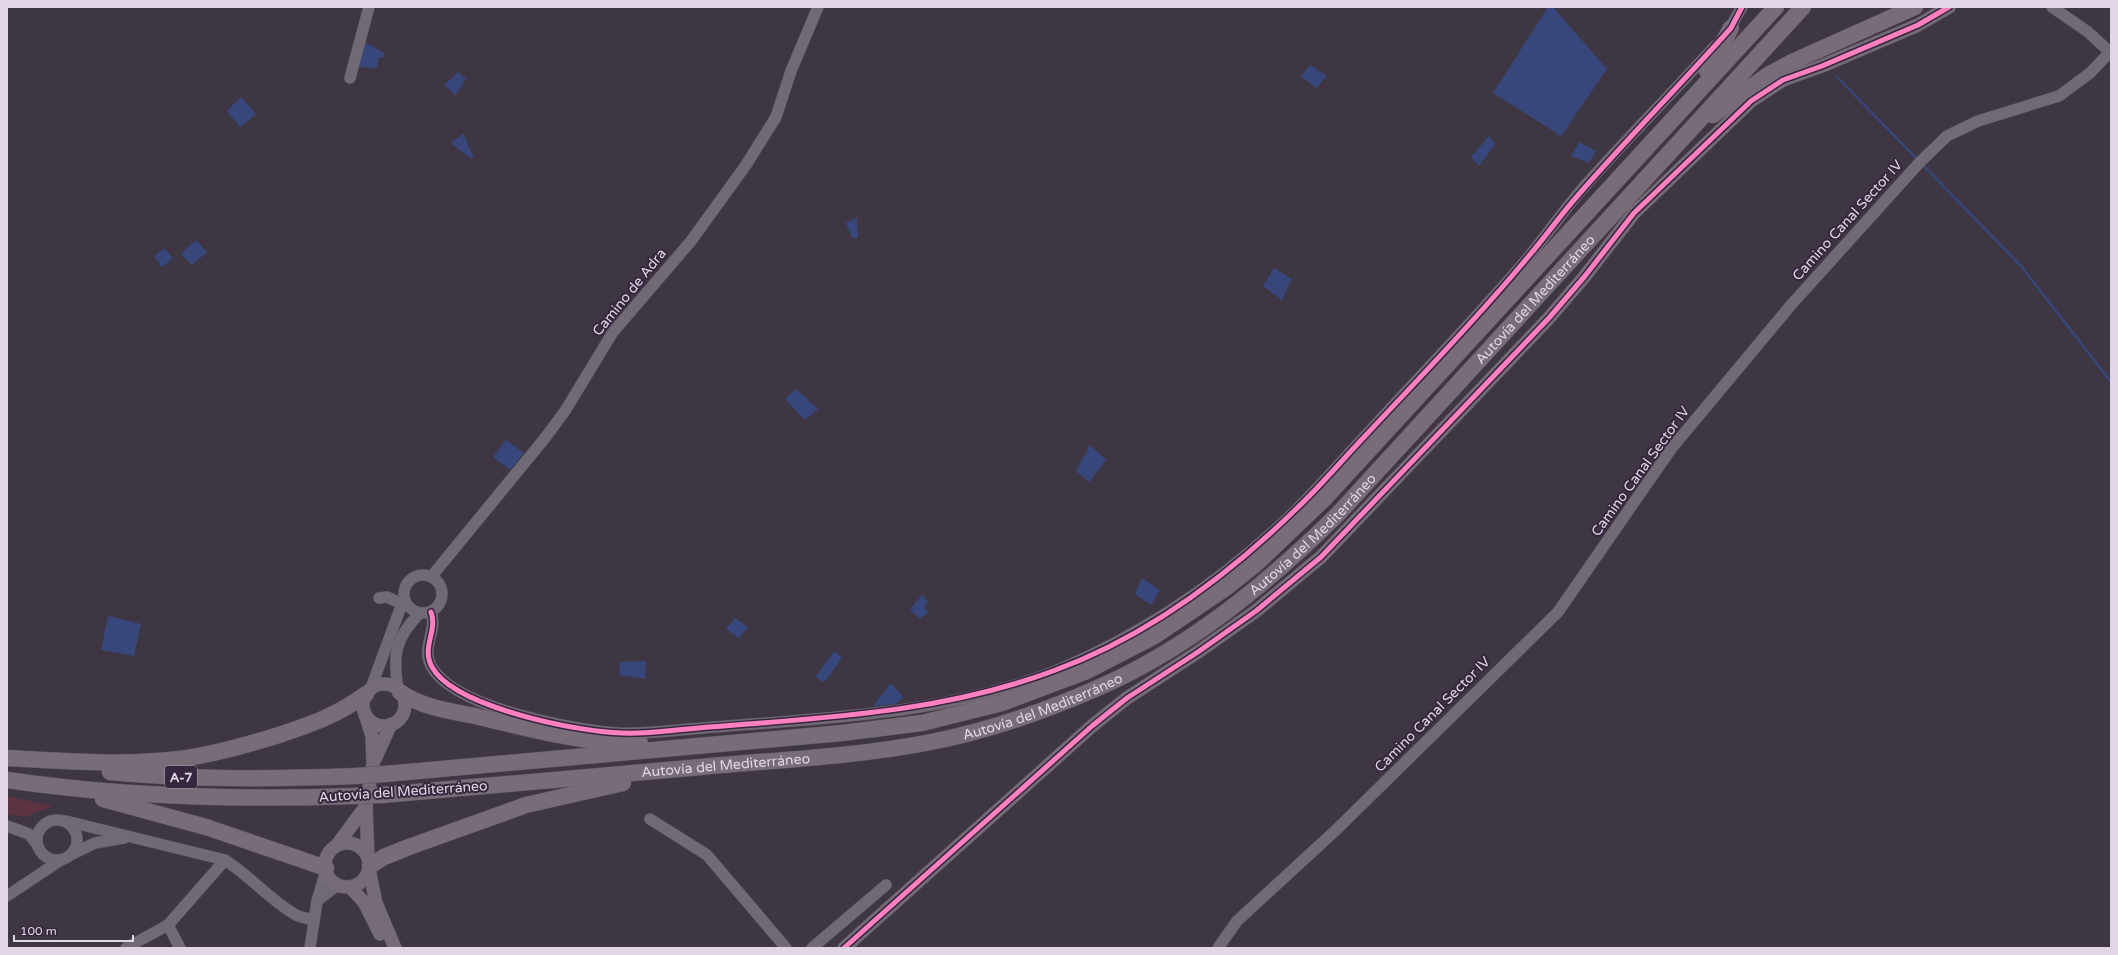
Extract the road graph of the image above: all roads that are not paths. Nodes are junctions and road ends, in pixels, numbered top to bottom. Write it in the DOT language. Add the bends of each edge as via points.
graph roads {
  1 [pos="369,7"];
  2 [pos="818,7"];
  3 [pos="1742,7"];
  4 [pos="1776,7"];
  5 [pos="1803,7"];
  6 [pos="1915,7"];
  7 [pos="1949,7"];
  8 [pos="2052,7"];
  9 [pos="1731,28"];
  10 [pos="2111,52"];
  11 [pos="350,78"];
  12 [pos="1671,121"];
  13 [pos="1661,161"];
  14 [pos="430,577"];
  15 [pos="379,598"];
  16 [pos="403,601"];
  17 [pos="431,612"];
  18 [pos="420,613"];
  19 [pos="369,691"];
  20 [pos="399,691"];
  21 [pos="365,714"];
  22 [pos="391,724"];
  23 [pos="760,741"];
  24 [pos="7,759"];
  25 [pos="762,761"];
  26 [pos="379,769"];
  27 [pos="7,780"];
  28 [pos="39,785"];
  29 [pos="366,806"];
  30 [pos="650,819"];
  31 [pos="50,821"];
  32 [pos="66,821"];
  33 [pos="10,827"];
  34 [pos="136,837"];
  35 [pos="337,846"];
  36 [pos="39,849"];
  37 [pos="65,858"];
  38 [pos="225,860"];
  39 [pos="369,864"];
  40 [pos="326,869"];
  41 [pos="38,877"];
  42 [pos="886,885"];
  43 [pos="344,886"];
  44 [pos="7,896"];
  45 [pos="317,901"];
  46 [pos="314,920"];
  47 [pos="168,925"];
  48 [pos="126,948"];
  49 [pos="180,948"];
  50 [pos="310,948"];
  51 [pos="392,948"];
  52 [pos="395,948"];
  53 [pos="786,948"];
  54 [pos="812,948"];
  55 [pos="844,948"];
  56 [pos="1218,948"];
  1 -- 11 [label="street"];
  2 -- 14 [label="street, Camino de Adra" via="791,70 776,117 746,165 691,241 613,332 565,411 549,432"];
  3 -- 9 [label="street"];
  4 -- 12 [label="highway, Autovía del Mediterráneo / A-7"];
  5 -- 13 [label="highway, Autovía del Mediterráneo / A-7"];
  6 -- 13 [label="highway" via="1818,49 1768,75 1708,120"];
  7 -- 55 [label="main road" via="1918,25 1783,80 1751,101 1634,213 1549,318 1321,557 1256,610 1198,652 1127,698 1092,726"];
  8 -- 10 [label="street"];
  9 -- 12 [label="highway" via="1716,57"];
  9 -- 17 [label="street" via="1578,194 1528,258 1468,326 1294,511 1250,552 1159,618 1109,646 1058,670 1000,690 942,703 866,714 662,732 620,733 533,718 474,700 449,686 439,677 427,656 427,646 434,622"];
  10 -- 56 [label="street, Camino Canal Sector IV" via="2090,73 2059,96 1978,121 1947,136 1920,162 1791,305 1671,449 1558,612 1336,830 1237,922"];
  12 -- 23 [label="highway, Autovía del Mediterráneo / A-7" via="1324,499 1257,563 1186,616 1153,637 1087,671 1002,703 922,723"];
  13 -- 25 [label="highway, Autovía del Mediterráneo / A-7" via="1339,513 1270,578 1198,632 1163,654 1095,689 1008,722 925,743"];
  14 -- 16 [label="street" via="419,575 409,581 404,589"];
  14 -- 17 [label="street" via="436,580 442,591 440,603"];
  15 -- 16 [label="street"];
  16 -- 18 [label="street"];
  16 -- 19 [label="street"];
  17 -- 18 [label="street"];
  18 -- 20 [label="street" via="408,625 398,644 395,658"];
  19 -- 20 [label="main road" via="382,684 388,684"];
  19 -- 21 [label="main road" via="363,707"];
  19 -- 24 [label="highway" via="348,708 323,720 218,752 180,759 120,763"];
  20 -- 22 [label="main road" via="403,698 404,710"];
  20 -- 23 [label="highway" via="425,704 590,741"];
  21 -- 22 [label="main road" via="379,725"];
  21 -- 26 [label="main road"];
  22 -- 26 [label="main road" via="382,740"];
  23 -- 26 [label="highway, Autovía del Mediterráneo / A-7"];
  24 -- 26 [label="highway, Autovía del Mediterráneo / A-7, bridge" via="178,777 356,776"];
  25 -- 28 [label="highway, Autovía del Mediterráneo / A-7, bridge" via="382,794 278,799 177,797"];
  25 -- 39 [label="highway" via="606,786 526,805"];
  26 -- 29 [label="main road"];
  27 -- 28 [label="highway, Autovía del Mediterráneo / A-7"];
  28 -- 40 [label="highway" via="198,825"];
  29 -- 35 [label="main road"];
  29 -- 39 [label="main road"];
  30 -- 53 [label="street" via="707,855"];
  31 -- 32 [label="street"];
  31 -- 33 [label="street" via="32,826"];
  31 -- 36 [label="street" via="40,828 37,840"];
  32 -- 34 [label="street"];
  32 -- 37 [label="street" via="77,837 74,850"];
  33 -- 36 [label="street" via="29,834"];
  34 -- 37 [label="street" via="114,838 95,843"];
  34 -- 38 [label="street"];
  35 -- 39 [label="main road" via="352,843 359,846"];
  35 -- 40 [label="main road" via="328,855"];
  36 -- 37 [label="street" via="50,858"];
  36 -- 41 [label="street" via="42,864"];
  37 -- 41 [label="street"];
  38 -- 46 [label="street" via="244,872 297,916"];
  38 -- 47 [label="street"];
  39 -- 43 [label="main road" via="363,881"];
  39 -- 52 [label="main road" via="376,903"];
  40 -- 43 [label="main road" via="332,881"];
  40 -- 45 [label="street"];
  41 -- 44 [label="street"];
  42 -- 54 [label="street"];
  43 -- 45 [label="street"];
  43 -- 51 [label="main road" via="364,902 378,932"];
  45 -- 46 [label="street"];
  46 -- 50 [label="street"];
  47 -- 48 [label="street"];
  47 -- 49 [label="street"];
}
